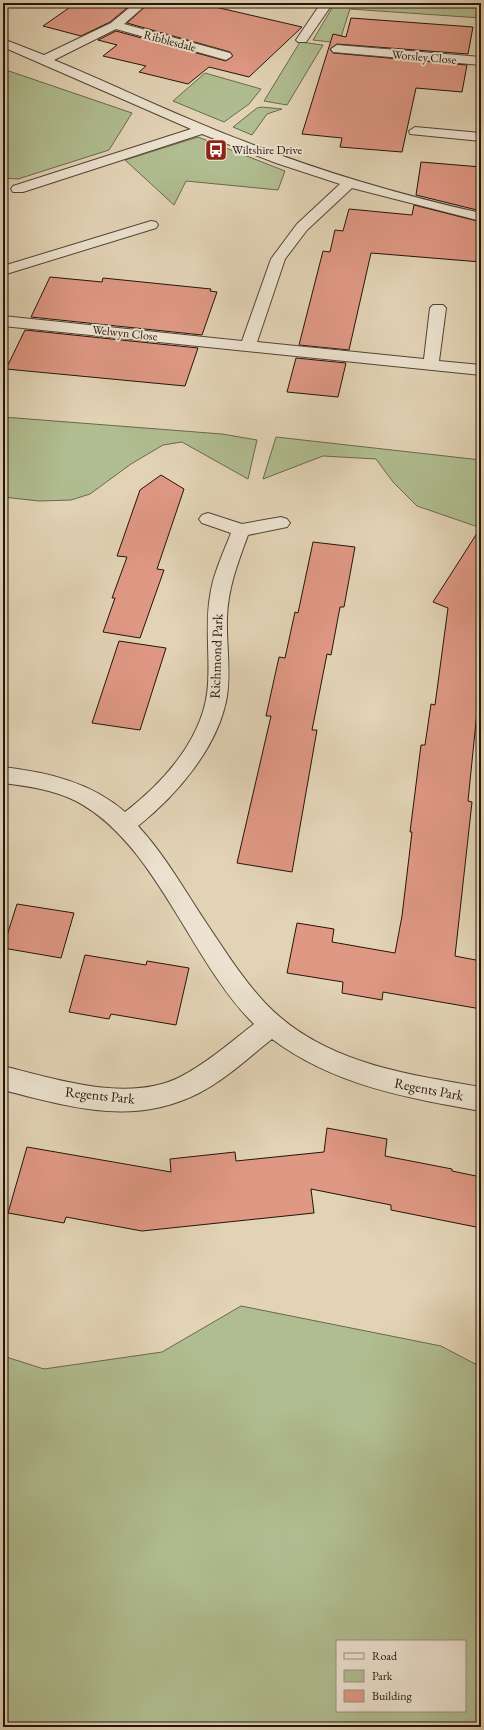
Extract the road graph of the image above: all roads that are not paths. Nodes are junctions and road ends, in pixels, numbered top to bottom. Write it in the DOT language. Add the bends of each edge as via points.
graph roads {
  1 [pos="142,3"];
  2 [pos="327,3"];
  3 [pos="115,25"];
  4 [pos="302,40"];
  5 [pos="3,43"];
  6 [pos="337,49"];
  7 [pos="226,56"];
  8 [pos="44,60"];
  9 [pos="481,61"];
  10 [pos="205,129"];
  11 [pos="415,131"];
  12 [pos="481,137"];
  13 [pos="350,183"];
  14 [pos="18,188"];
  15 [pos="481,217"];
  16 [pos="151,225"];
  17 [pos="3,271"];
  18 [pos="438,308"];
  19 [pos="3,321"];
  20 [pos="248,346"];
  21 [pos="431,364"];
  22 [pos="481,370"];
  23 [pos="208,519"];
  24 [pos="281,523"];
  25 [pos="241,530"];
  26 [pos="3,775"];
  27 [pos="125,824"];
  28 [pos="271,1024"];
  29 [pos="3,1078"];
  30 [pos="481,1099"];
  1 -- 3 [label="street, Ribblesdale"];
  2 -- 4 [label="street"];
  3 -- 7 [label="street, Ribblesdale"];
  3 -- 8 [label="street, Ribblesdale"];
  5 -- 8 [label="street"];
  6 -- 9 [label="street, Worsley Close" via="366,58"];
  8 -- 10 [label="street"];
  10 -- 13 [label="street"];
  10 -- 14 [label="street"];
  11 -- 12 [label="street"];
  13 -- 15 [label="street"];
  13 -- 20 [label="street" via="302,226 284,247"];
  16 -- 17 [label="street"];
  18 -- 21 [label="street"];
  19 -- 20 [label="street, Welwyn Close"];
  20 -- 21 [label="street, Welwyn Close"];
  21 -- 22 [label="street, Welwyn Close"];
  23 -- 25 [label="street"];
  24 -- 25 [label="street"];
  25 -- 27 [label="street, Richmond Park" via="218,603 217,697 211,717 200,742 185,764 158,797"];
  26 -- 27 [label="street, Regents Park" via="57,785 83,795"];
  27 -- 28 [label="street, Regents Park" via="144,846 209,948 256,1011"];
  28 -- 29 [label="street, Regents Park" via="217,1068 190,1085 164,1096 138,1100 87,1097"];
  28 -- 30 [label="street, Regents Park" via="311,1052 360,1074 387,1082"];
}
